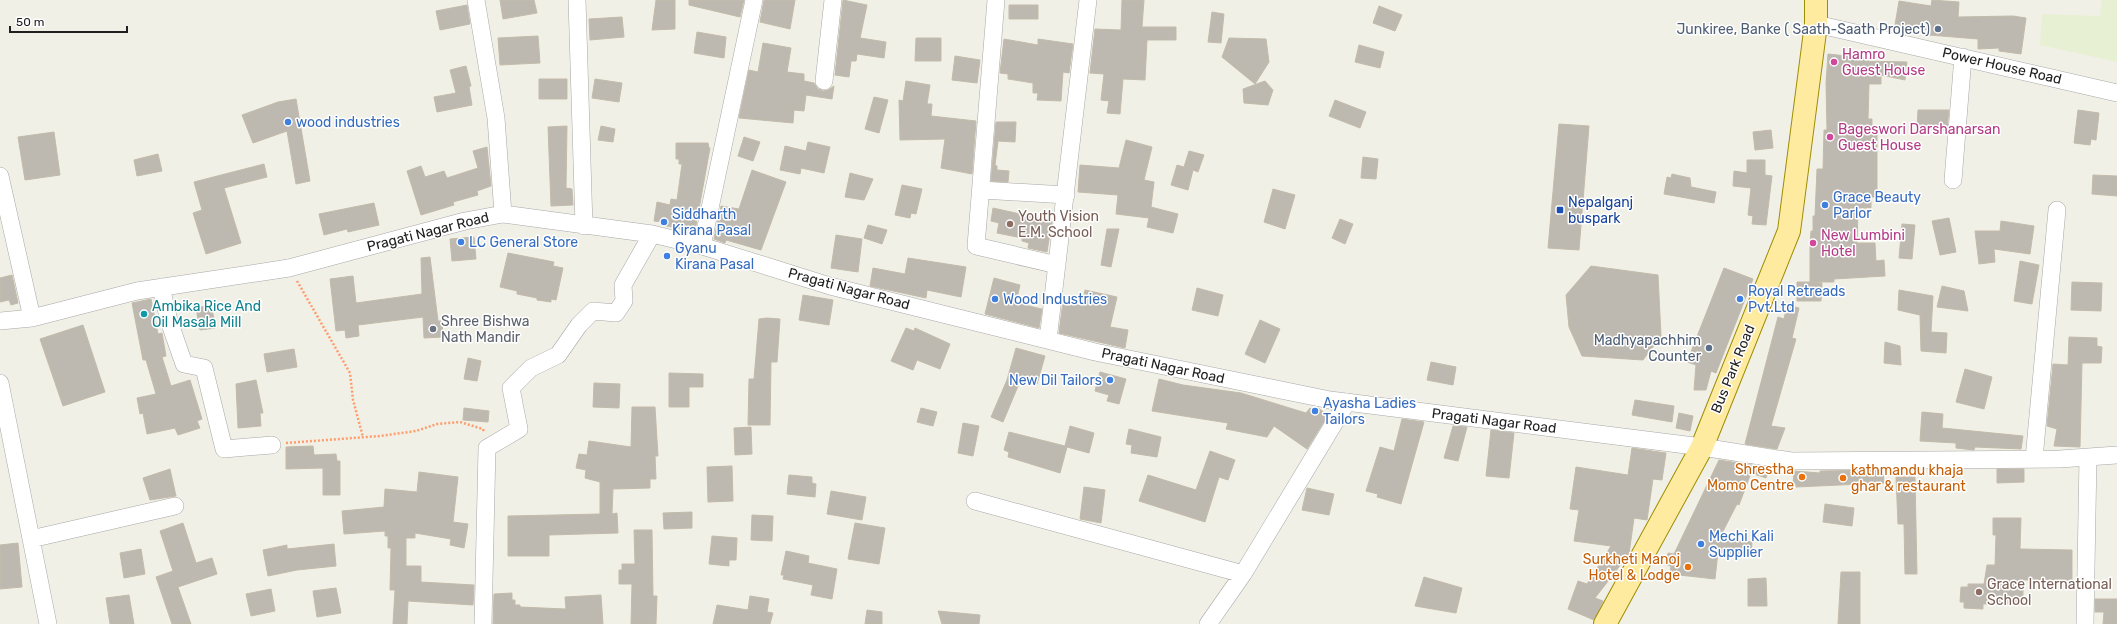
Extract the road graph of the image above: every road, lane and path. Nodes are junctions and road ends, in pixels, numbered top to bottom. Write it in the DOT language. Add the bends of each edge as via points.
graph roads {
  1 [pos="476,0"];
  2 [pos="577,0"];
  3 [pos="754,0"];
  4 [pos="833,0"];
  5 [pos="996,0"];
  6 [pos="1088,0"];
  7 [pos="1816,0"];
  8 [pos="1816,24"];
  9 [pos="1963,57"];
  10 [pos="824,81"];
  11 [pos="2117,93"];
  12 [pos="0,176"];
  13 [pos="1953,180"];
  14 [pos="982,190"];
  15 [pos="1066,195"];
  16 [pos="2057,210"];
  17 [pos="503,214"];
  18 [pos="584,226"];
  19 [pos="652,234"];
  20 [pos="702,246"];
  21 [pos="1057,265"];
  22 [pos="289,268"];
  23 [pos="161,287"];
  24 [pos="32,318"];
  25 [pos="0,320"];
  26 [pos="1048,340"];
  27 [pos="0,382"];
  28 [pos="1348,402"];
  29 [pos="363,437"];
  30 [pos="272,445"];
  31 [pos="1702,447"];
  32 [pos="487,448"];
  33 [pos="2117,455"];
  34 [pos="2088,457"];
  35 [pos="2034,459"];
  36 [pos="975,501"];
  37 [pos="175,506"];
  38 [pos="31,539"];
  39 [pos="1243,574"];
  40 [pos="48,624"];
  41 [pos="483,624"];
  42 [pos="1208,624"];
  43 [pos="1604,624"];
  44 [pos="2085,624"];
  1 -- 17 [label="street" via="496,118"];
  2 -- 18 [label="street"];
  3 -- 20 [label="street"];
  4 -- 10 [label="street"];
  5 -- 14 [label="street"];
  6 -- 15 [label="street"];
  7 -- 8 [label="main road, Bus Park Road"];
  8 -- 9 [label="street, Power House Road"];
  8 -- 31 [label="main road, Bus Park Road" via="1789,231"];
  9 -- 11 [label="street, Power House Road"];
  9 -- 13 [label="street"];
  12 -- 24 [label="street"];
  14 -- 15 [label="street"];
  14 -- 21 [label="street" via="976,246"];
  15 -- 21 [label="street"];
  16 -- 35 [label="street"];
  17 -- 18 [label="street, Pragati Nagar Road"];
  17 -- 22 [label="street, Pragati Nagar Road" via="465,221"];
  18 -- 19 [label="street, Pragati Nagar Road"];
  19 -- 20 [label="street, Pragati Nagar Road"];
  19 -- 32 [label="street" via="623,285 624,301 616,313 592,311 558,356 531,368 511,388 519,429"];
  20 -- 26 [label="street, Pragati Nagar Road" via="830,286"];
  21 -- 26 [label="street"];
  22 -- 23 [label="street, Pragati Nagar Road"];
  22 -- 29 [label="path" via="350,373 354,407"];
  23 -- 24 [label="street, Pragati Nagar Road"];
  23 -- 30 [label="street" via="169,321 184,364 204,368 224,449"];
  24 -- 25 [label="street, Pragati Nagar Road"];
  26 -- 28 [label="street, Pragati Nagar Road" via="1102,354"];
  27 -- 38 [label="street"];
  28 -- 31 [label="street, Pragati Nagar Road"];
  28 -- 39 [label="street"];
  29 -- 30 [label="path"];
  29 -- 32 [label="path" via="416,431 437,424 460,422 483,428"];
  31 -- 35 [label="street, Pragati Nagar Road" via="1790,461"];
  31 -- 43 [label="main road, Bus Park Road"];
  32 -- 41 [label="street"];
  33 -- 34 [label="street, Pragati Nagar Road"];
  34 -- 35 [label="street, Pragati Nagar Road"];
  34 -- 44 [label="street"];
  36 -- 39 [label="street"];
  37 -- 38 [label="street"];
  38 -- 40 [label="street"];
  39 -- 42 [label="street"];
}
